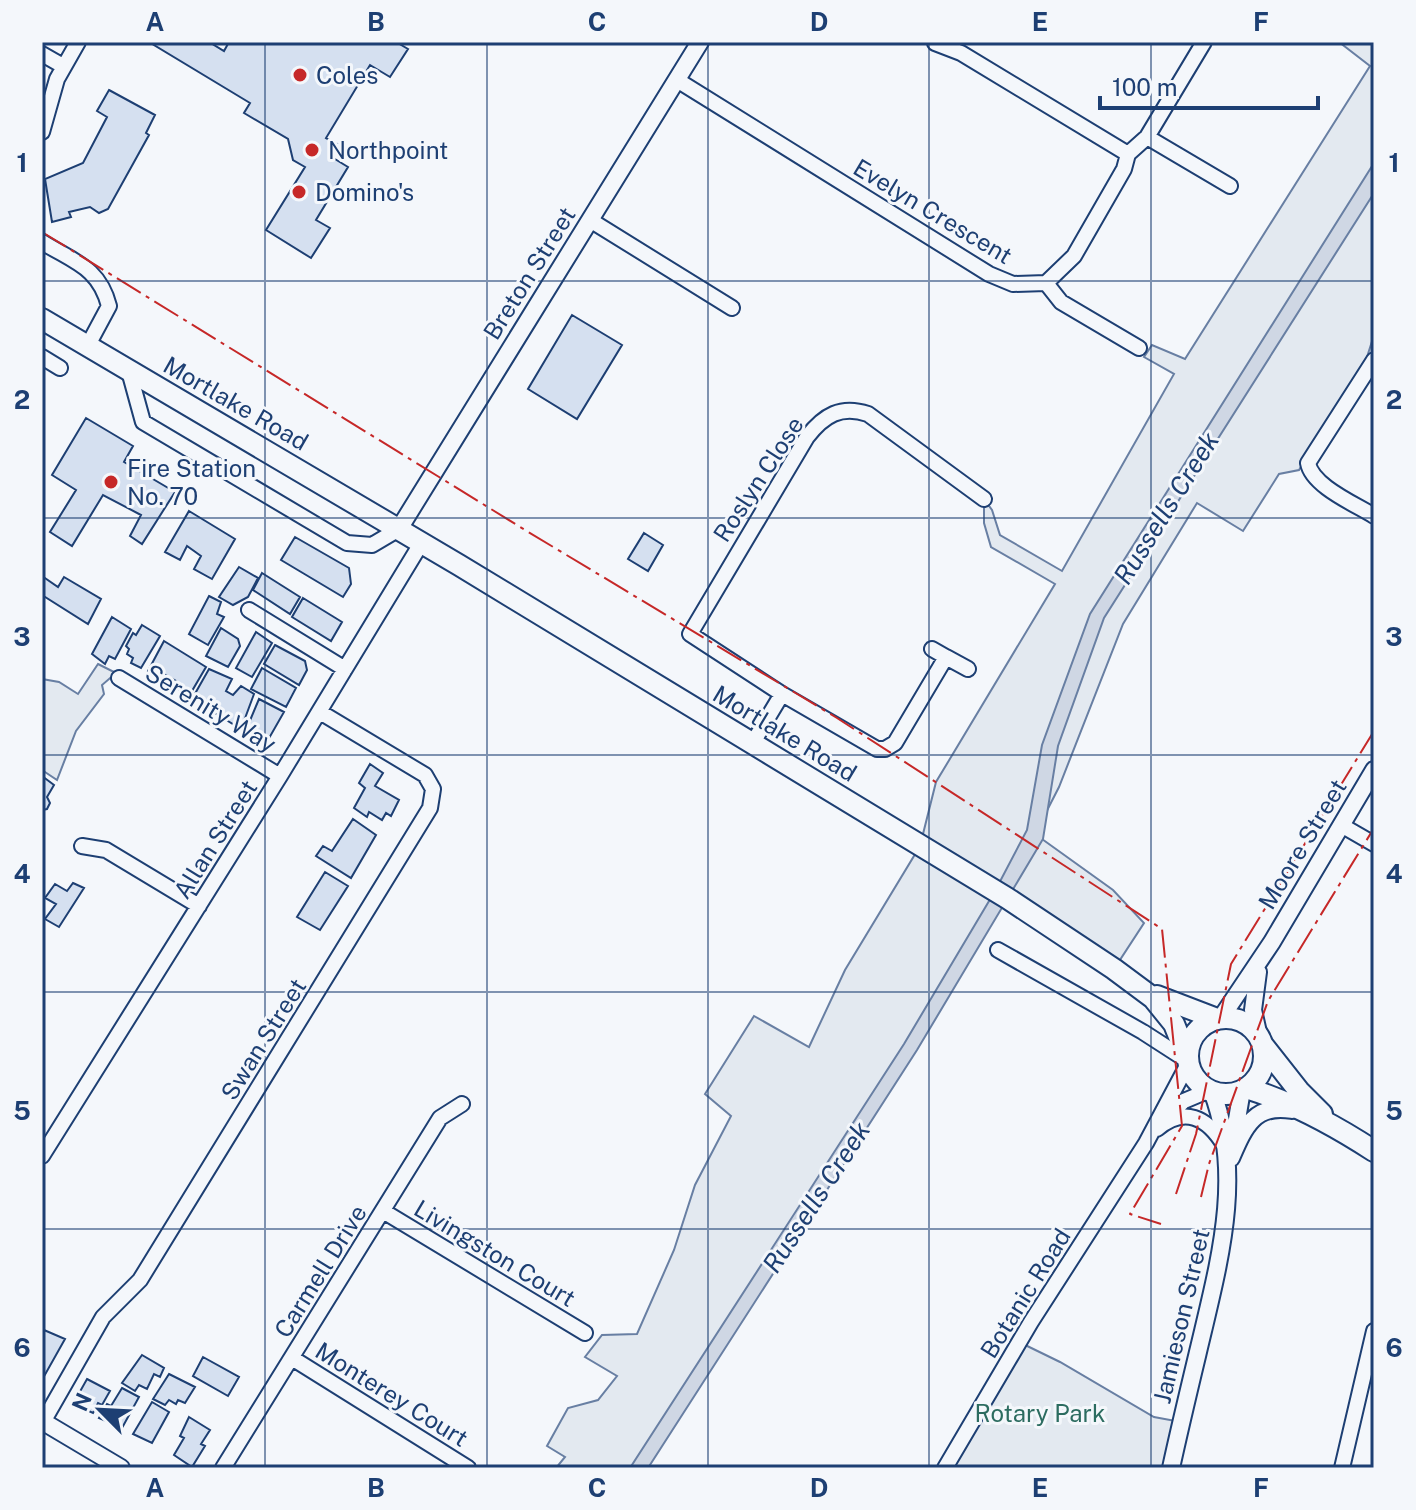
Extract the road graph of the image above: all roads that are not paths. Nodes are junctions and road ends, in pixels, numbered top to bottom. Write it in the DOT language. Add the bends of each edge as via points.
graph roads {
  1 [pos="78,42"];
  2 [pos="700,42"];
  3 [pos="1204,42"];
  4 [pos="935,43"];
  5 [pos="42,54"];
  6 [pos="63,66"];
  7 [pos="677,80"];
  8 [pos="42,132"];
  9 [pos="1147,137"];
  10 [pos="1128,154"];
  11 [pos="1230,186"];
  12 [pos="590,220"];
  13 [pos="42,242"];
  14 [pos="1046,283"];
  15 [pos="732,308"];
  16 [pos="42,319"];
  17 [pos="87,347"];
  18 [pos="1139,348"];
  19 [pos="42,357"];
  20 [pos="1374,360"];
  21 [pos="60,368"];
  22 [pos="129,371"];
  23 [pos="984,499"];
  24 [pos="1374,516"];
  25 [pos="399,529"];
  26 [pos="422,542"];
  27 [pos="249,610"];
  28 [pos="932,649"];
  29 [pos="946,657"];
  30 [pos="124,662"];
  31 [pos="345,669"];
  32 [pos="968,669"];
  33 [pos="782,694"];
  34 [pos="320,712"];
  35 [pos="752,744"];
  36 [pos="1374,770"];
  37 [pos="280,776"];
  38 [pos="1341,825"];
  39 [pos="1374,844"];
  40 [pos="82,846"];
  41 [pos="199,906"];
  42 [pos="1272,942"];
  43 [pos="998,950"];
  44 [pos="1140,987"];
  45 [pos="1219,1019"];
  46 [pos="1260,1041"];
  47 [pos="1189,1061"];
  48 [pos="1244,1089"];
  49 [pos="1211,1090"];
  50 [pos="462,1104"];
  51 [pos="1309,1114"];
  52 [pos="1336,1127"];
  53 [pos="1156,1129"];
  54 [pos="1146,1143"];
  55 [pos="1374,1151"];
  56 [pos="42,1156"];
  57 [pos="1228,1160"];
  58 [pos="383,1211"];
  59 [pos="1374,1331"];
  60 [pos="585,1333"];
  61 [pos="292,1358"];
  62 [pos="42,1421"];
  63 [pos="121,1468"];
  64 [pos="223,1468"];
  65 [pos="468,1468"];
  66 [pos="945,1468"];
  67 [pos="1171,1468"];
  68 [pos="1342,1468"];
  1 -- 6 [label="street"];
  2 -- 7 [label="street, Breton Street"];
  3 -- 9 [label="street"];
  4 -- 10 [label="street" via="961,53"];
  5 -- 6 [label="street"];
  6 -- 8 [label="street"];
  7 -- 12 [label="street, Breton Street"];
  7 -- 14 [label="street, Evelyn Crescent" via="989,274 1013,284"];
  9 -- 10 [label="street"];
  9 -- 11 [label="street"];
  10 -- 14 [label="street" via="1074,256"];
  12 -- 15 [label="street"];
  12 -- 25 [label="street, Breton Street"];
  13 -- 17 [label="street" via="95,274 104,288 109,306"];
  14 -- 18 [label="street" via="1061,302"];
  16 -- 17 [label="main road, Mortlake Road"];
  17 -- 22 [label="main road, Mortlake Road"];
  19 -- 21 [label="street"];
  20 -- 24 [label="street" via="1308,463 1317,481"];
  22 -- 25 [label="main road, Mortlake Road"];
  22 -- 25 [label="street, Mortlake Road" via="143,422 276,502 347,543 372,545"];
  23 -- 33 [label="street, Roslyn Close" via="868,414 853,409 816,425 690,634"];
  25 -- 26 [label="main road, Mortlake Road"];
  26 -- 31 [label="street, Allan Street"];
  26 -- 35 [label="main road, Mortlake Road"];
  27 -- 31 [label="street"];
  28 -- 29 [label="street"];
  29 -- 32 [label="street"];
  29 -- 33 [label="street, Roslyn Close" via="897,739 885,749"];
  30 -- 37 [label="street, Serenity Way" via="116,680"];
  31 -- 34 [label="street, Allan Street"];
  33 -- 35 [label="street"];
  34 -- 37 [label="street, Allan Street"];
  34 -- 62 [label="street, Swan Street" via="425,775 433,789 430,808 140,1280 103,1317"];
  35 -- 44 [label="main road, Mortlake Road" via="1007,898"];
  36 -- 38 [label="street, Moore Street"];
  37 -- 41 [label="street, Allan Street"];
  38 -- 39 [label="street"];
  38 -- 42 [label="street, Moore Street"];
  40 -- 41 [label="street" via="106,850"];
  41 -- 56 [label="street, Allan Street"];
  42 -- 45 [label="street, Moore Street"];
  42 -- 46 [label="street, Moore Street" via="1253,996"];
  43 -- 47 [label="street"];
  44 -- 45 [label="main road, Mortlake Road"];
  44 -- 47 [label="main road, Mortlake Road" via="1167,1012"];
  45 -- 46 [label="main road" via="1246,1023"];
  45 -- 47 [label="main road" via="1196,1034"];
  46 -- 48 [label="main road" via="1261,1069"];
  46 -- 52 [label="main road"];
  47 -- 49 [label="main road" via="1197,1080"];
  47 -- 54 [label="street, Botanic Road"];
  48 -- 49 [label="main road" via="1225,1094"];
  48 -- 51 [label="main road"];
  48 -- 57 [label="street, Jamieson Street"];
  49 -- 53 [label="street, Botanic Road" via="1184,1101"];
  49 -- 57 [label="street, Jamieson Street"];
  50 -- 58 [label="street, Carmell Drive" via="440,1118"];
  51 -- 52 [label="main road"];
  51 -- 57 [label="street" via="1282,1108 1260,1112"];
  52 -- 55 [label="main road"];
  53 -- 54 [label="street, Botanic Road"];
  53 -- 57 [label="street" via="1173,1118 1201,1121 1214,1130"];
  54 -- 66 [label="street, Botanic Road"];
  57 -- 67 [label="street, Jamieson Street" via="1219,1263"];
  58 -- 60 [label="street, Livingston Court"];
  58 -- 61 [label="street, Carmell Drive"];
  59 -- 68 [label="street"];
  61 -- 64 [label="street, Carmell Drive"];
  61 -- 65 [label="street, Monterey Court"];
  62 -- 63 [label="street"];
}
